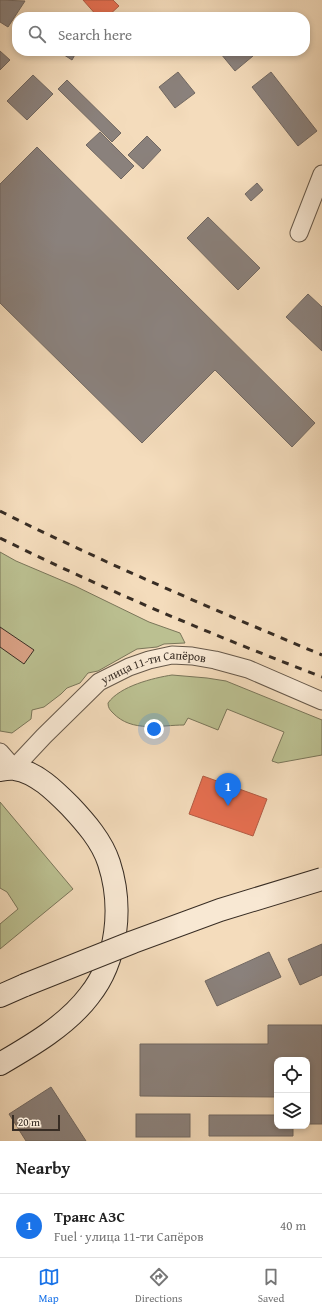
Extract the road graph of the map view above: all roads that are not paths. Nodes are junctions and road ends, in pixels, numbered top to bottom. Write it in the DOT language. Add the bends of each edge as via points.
graph roads {
  1 [pos="322,174"];
  2 [pos="299,233"];
  3 [pos="322,701"];
  4 [pos="0,752"];
  5 [pos="7,769"];
  6 [pos="322,879"];
  7 [pos="0,996"];
  8 [pos="0,1064"];
  1 -- 2 [label="street"];
  3 -- 5 [label="street, улица 11-ти Сапёров" via="248,668 215,660 172,655 148,660 99,682"];
  4 -- 5 [label="street"];
  5 -- 8 [label="street" via="30,773 48,786 69,805 96,837 109,862 115,890 116,920 114,946 103,974 90,996 71,1016"];
  6 -- 7 [label="street, bridge" via="220,910"];
}
